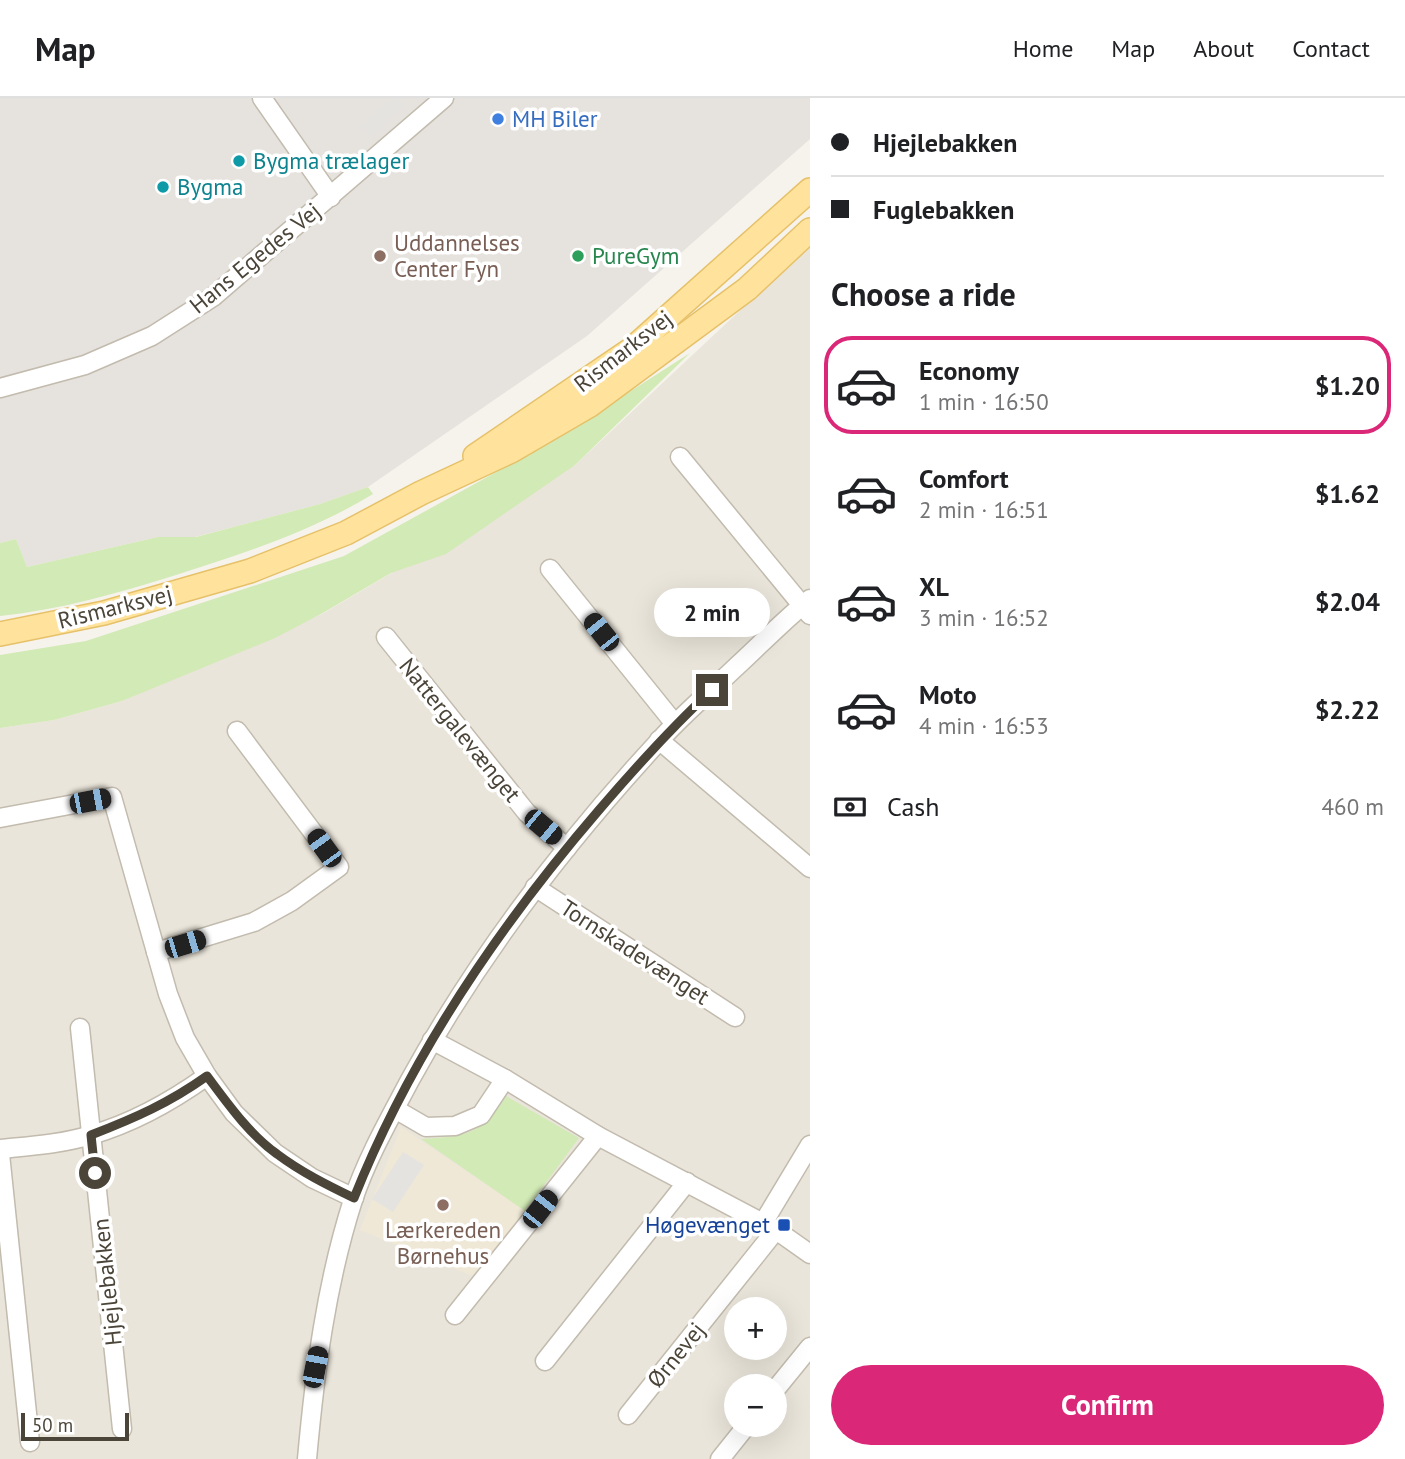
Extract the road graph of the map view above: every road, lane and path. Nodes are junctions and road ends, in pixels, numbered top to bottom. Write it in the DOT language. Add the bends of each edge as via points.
graph roads {
  1 [pos="262,98"];
  2 [pos="444,98"];
  3 [pos="810,190"];
  4 [pos="331,197"];
  5 [pos="810,230"];
  6 [pos="0,388"];
  7 [pos="680,457"];
  8 [pos="421,493"];
  9 [pos="550,569"];
  10 [pos="808,607"];
  11 [pos="0,634"];
  12 [pos="386,637"];
  13 [pos="675,724"];
  14 [pos="237,731"];
  15 [pos="659,740"];
  16 [pos="0,818"];
  17 [pos="567,848"];
  18 [pos="810,868"];
  19 [pos="535,887"];
  20 [pos="156,952"];
  21 [pos="735,1017"];
  22 [pos="80,1028"];
  23 [pos="432,1040"];
  24 [pos="207,1076"];
  25 [pos="505,1079"];
  26 [pos="395,1109"];
  27 [pos="91,1135"];
  28 [pos="598,1136"];
  29 [pos="810,1145"];
  30 [pos="0,1152"];
  31 [pos="687,1182"];
  32 [pos="354,1198"];
  33 [pos="770,1226"];
  34 [pos="810,1254"];
  35 [pos="455,1315"];
  36 [pos="810,1347"];
  37 [pos="545,1361"];
  38 [pos="787,1375"];
  39 [pos="628,1416"];
  40 [pos="122,1429"];
  41 [pos="738,1437"];
  42 [pos="30,1442"];
  43 [pos="307,1459"];
  44 [pos="720,1459"];
  1 -- 4 [label="street"];
  2 -- 4 [label="street, Hans Egedes Vej"];
  3 -- 8 [label="main road, Rismarksvej" via="632,349"];
  4 -- 6 [label="street, Hans Egedes Vej" via="213,297 152,336 85,365"];
  5 -- 8 [label="main road, Rismarksvej" via="747,289 590,405 511,451"];
  7 -- 10 [label="street"];
  8 -- 11 [label="main road, Rismarksvej" via="346,533 250,571 104,613"];
  9 -- 13 [label="street"];
  10 -- 13 [label="street"];
  12 -- 17 [label="street, Nattergalevænget" via="527,813"];
  13 -- 15 [label="street"];
  14 -- 20 [label="street" via="339,867 254,922"];
  15 -- 17 [label="street"];
  15 -- 18 [label="street"];
  16 -- 20 [label="street" via="112,797"];
  17 -- 19 [label="street"];
  19 -- 21 [label="street, Tornskadevænget"];
  19 -- 23 [label="street"];
  20 -- 24 [label="street" via="185,1038"];
  22 -- 27 [label="street, Hjejlebakken"];
  23 -- 25 [label="street"];
  23 -- 26 [label="street"];
  24 -- 27 [label="street" via="139,1117"];
  24 -- 32 [label="street" via="234,1113 275,1153"];
  25 -- 26 [label="street" via="481,1115 455,1126 426,1127"];
  25 -- 28 [label="street"];
  26 -- 32 [label="street"];
  27 -- 30 [label="street"];
  27 -- 40 [label="street, Hjejlebakken"];
  28 -- 31 [label="street"];
  28 -- 35 [label="street"];
  29 -- 33 [label="street"];
  30 -- 42 [label="street"];
  31 -- 33 [label="street"];
  31 -- 37 [label="street"];
  32 -- 43 [label="street" via="315,1367"];
  33 -- 34 [label="street"];
  33 -- 39 [label="street, Ørnevej"];
  36 -- 38 [label="street"];
  41 -- 44 [label="street"];
}
